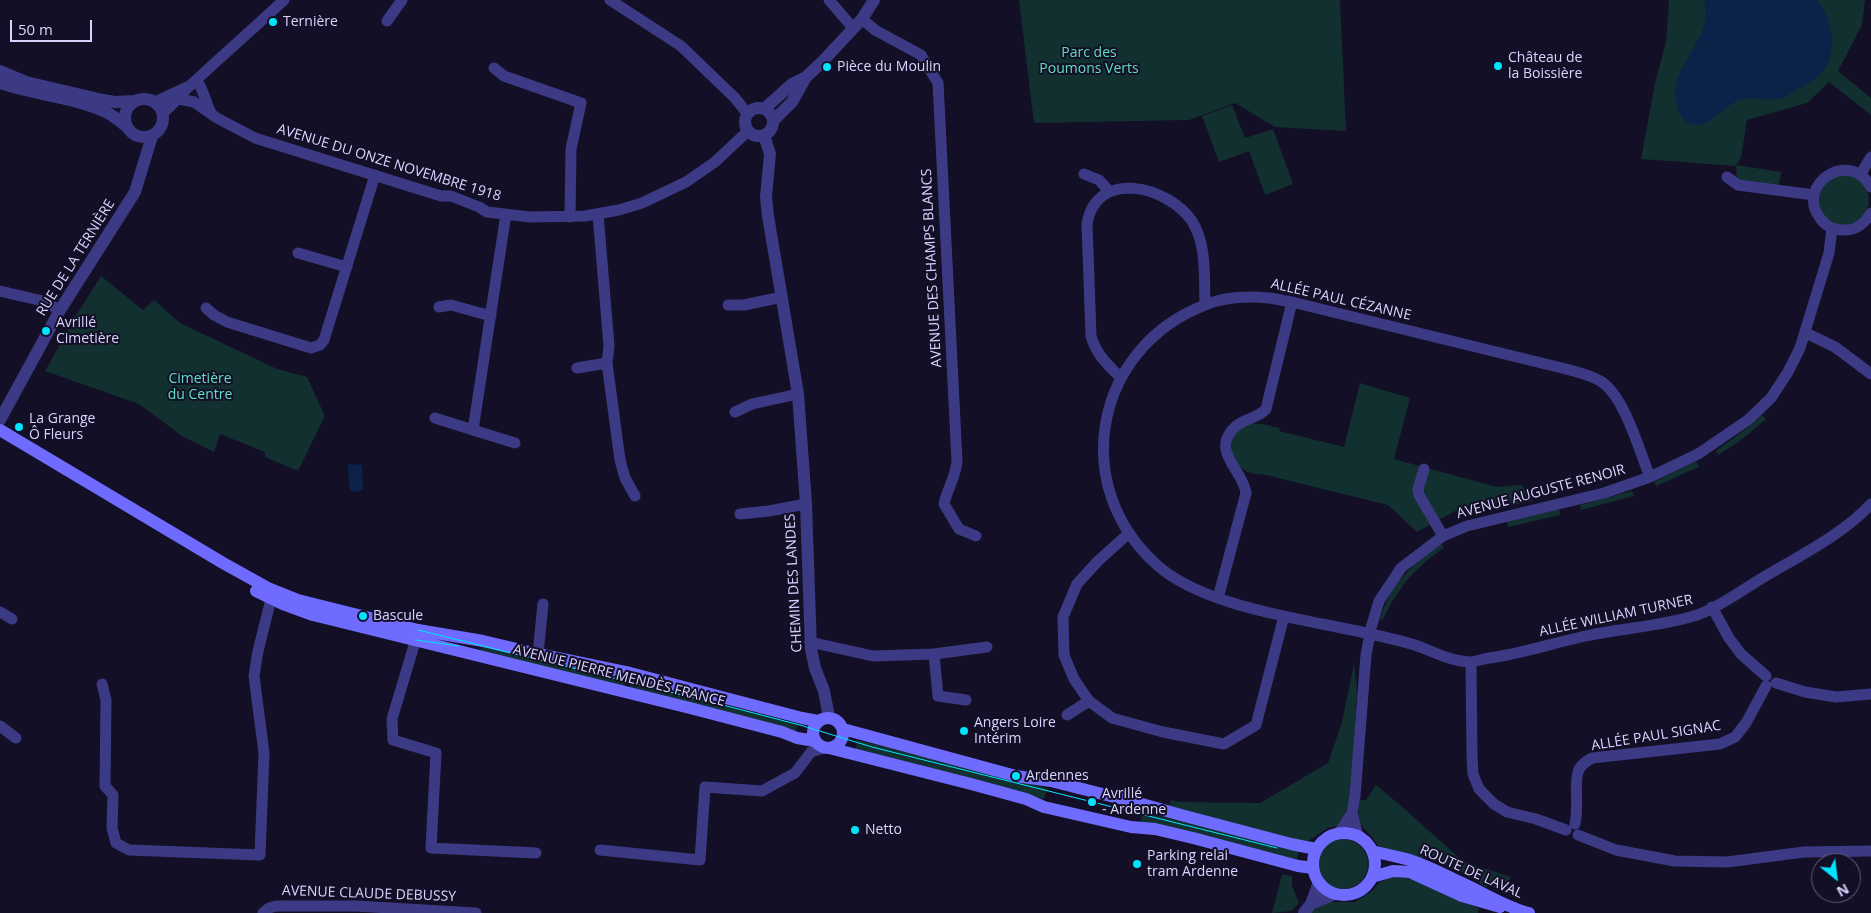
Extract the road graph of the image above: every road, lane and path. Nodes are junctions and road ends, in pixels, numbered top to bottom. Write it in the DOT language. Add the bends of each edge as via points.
graph roads {
  1 [pos="284,0"];
  2 [pos="402,0"];
  3 [pos="610,0"];
  4 [pos="829,0"];
  5 [pos="874,0"];
  6 [pos="387,21"];
  7 [pos="857,24"];
  8 [pos="494,68"];
  9 [pos="0,72"];
  10 [pos="806,77"];
  11 [pos="193,82"];
  12 [pos="0,83"];
  13 [pos="179,99"];
  14 [pos="135,102"];
  15 [pos="155,102"];
  16 [pos="764,109"];
  17 [pos="163,113"];
  18 [pos="747,113"];
  19 [pos="212,114"];
  20 [pos="773,120"];
  21 [pos="131,131"];
  22 [pos="748,131"];
  23 [pos="764,135"];
  24 [pos="152,136"];
  25 [pos="1871,157"];
  26 [pos="143,161"];
  27 [pos="1084,174"];
  28 [pos="375,175"];
  29 [pos="1860,175"];
  30 [pos="1727,177"];
  31 [pos="1871,187"];
  32 [pos="1109,191"];
  33 [pos="1810,194"];
  34 [pos="1871,213"];
  35 [pos="506,214"];
  36 [pos="598,214"];
  37 [pos="570,217"];
  38 [pos="1832,228"];
  39 [pos="298,253"];
  40 [pos="347,267"];
  41 [pos="0,291"];
  42 [pos="782,297"];
  43 [pos="1292,302"];
  44 [pos="1205,304"];
  45 [pos="728,305"];
  46 [pos="439,307"];
  47 [pos="206,308"];
  48 [pos="60,310"];
  49 [pos="490,316"];
  50 [pos="1806,333"];
  51 [pos="607,363"];
  52 [pos="577,368"];
  53 [pos="1871,374"];
  54 [pos="1120,377"];
  55 [pos="798,394"];
  56 [pos="736,412"];
  57 [pos="435,418"];
  58 [pos="0,420"];
  59 [pos="0,430"];
  60 [pos="473,430"];
  61 [pos="0,438"];
  62 [pos="515,443"];
  63 [pos="1424,469"];
  64 [pos="1650,477"];
  65 [pos="635,496"];
  66 [pos="806,504"];
  67 [pos="1871,504"];
  68 [pos="740,514"];
  69 [pos="1128,534"];
  70 [pos="976,536"];
  71 [pos="1442,536"];
  72 [pos="1218,598"];
  73 [pos="271,599"];
  74 [pos="543,604"];
  75 [pos="1712,607"];
  76 [pos="0,612"];
  77 [pos="1284,616"];
  78 [pos="12,618"];
  79 [pos="1370,634"];
  80 [pos="417,635"];
  81 [pos="810,642"];
  82 [pos="987,647"];
  83 [pos="538,654"];
  84 [pos="934,654"];
  85 [pos="1471,662"];
  86 [pos="1770,681"];
  87 [pos="102,684"];
  88 [pos="1871,694"];
  89 [pos="966,700"];
  90 [pos="1089,701"];
  91 [pos="1067,714"];
  92 [pos="824,719"];
  93 [pos="0,726"];
  94 [pos="843,730"];
  95 [pos="16,738"];
  96 [pos="823,746"];
  97 [pos="1352,814"];
  98 [pos="1570,827"];
  99 [pos="1339,833"];
  100 [pos="1358,836"];
  101 [pos="1316,849"];
  102 [pos="600,850"];
  103 [pos="1372,851"];
  104 [pos="1871,851"];
  105 [pos="536,853"];
  106 [pos="1313,868"];
  107 [pos="1372,877"];
  108 [pos="1318,882"];
  109 [pos="1335,894"];
  110 [pos="1307,909"];
  111 [pos="1515,910"];
  112 [pos="263,913"];
  113 [pos="476,913"];
  114 [pos="1529,913"];
  1 -- 11 [label="street"];
  2 -- 6 [label="street"];
  3 -- 18 [label="street" via="681,46"];
  4 -- 7 [label="street, AVENUE DES CHAMPS BLANCS"];
  5 -- 7 [label="street"];
  7 -- 10 [label="street"];
  7 -- 70 [label="street, AVENUE DES CHAMPS BLANCS" via="921,55 938,83 956,461 944,504 959,529"];
  8 -- 37 [label="street" via="504,76 581,103 571,149"];
  9 -- 14 [label="street" via="26,82 104,100"];
  10 -- 16 [label="street" via="792,84"];
  10 -- 20 [label="street" via="792,102"];
  11 -- 13 [label="street"];
  11 -- 15 [label="street"];
  11 -- 19 [label="street" via="201,85"];
  12 -- 21 [label="street" via="84,104 109,114"];
  13 -- 17 [label="street"];
  13 -- 19 [label="street, AVENUE DU ONZE NOVEMBRE 1918" via="194,102"];
  14 -- 15 [label="street" via="145,99"];
  14 -- 21 [label="street" via="126,114"];
  15 -- 17 [label="street"];
  16 -- 18 [label="street" via="755,108"];
  16 -- 20 [label="street"];
  17 -- 24 [label="street" via="161,128"];
  18 -- 22 [label="street" via="744,122"];
  19 -- 28 [label="street, AVENUE DU ONZE NOVEMBRE 1918" via="255,138"];
  20 -- 23 [label="street" via="771,129"];
  21 -- 24 [label="street" via="142,137"];
  21 -- 26 [label="street"];
  22 -- 23 [label="street"];
  22 -- 36 [label="street, AVENUE DU ONZE NOVEMBRE 1918" via="715,162 686,182 642,203"];
  23 -- 42 [label="street, CHEMIN DES LANDES" via="770,154 767,205"];
  24 -- 26 [label="street, RUE DE LA TERNIÈRE"];
  25 -- 29 [label="street"];
  26 -- 48 [label="street, RUE DE LA TERNIÈRE" via="135,192"];
  27 -- 32 [label="street" via="1099,180"];
  28 -- 35 [label="street, AVENUE DU ONZE NOVEMBRE 1918" via="441,196 451,196 487,212"];
  28 -- 40 [label="street"];
  29 -- 31 [label="street"];
  29 -- 33 [label="street" via="1848,170 1832,173"];
  30 -- 33 [label="street" via="1738,185"];
  32 -- 44 [label="street" via="1128,188 1146,191 1180,207 1192,222 1203,250"];
  32 -- 54 [label="street" via="1094,204 1087,224 1091,336 1101,357"];
  33 -- 38 [label="street" via="1818,216"];
  34 -- 38 [label="street" via="1855,228"];
  35 -- 37 [label="street, AVENUE DU ONZE NOVEMBRE 1918"];
  35 -- 49 [label="street"];
  36 -- 37 [label="street, AVENUE DU ONZE NOVEMBRE 1918"];
  36 -- 51 [label="street" via="609,346"];
  38 -- 50 [label="street, AVENUE AUGUSTE RENOIR" via="1829,253"];
  39 -- 40 [label="street"];
  40 -- 47 [label="street" via="324,340 315,348 227,322"];
  41 -- 48 [label="street" via="43,300"];
  42 -- 45 [label="street" via="744,306"];
  42 -- 55 [label="street, CHEMIN DES LANDES"];
  43 -- 44 [label="street, ALLÉE PAUL CÉZANNE" via="1254,297"];
  43 -- 64 [label="street, ALLÉE PAUL CÉZANNE" via="1586,374 1601,381 1620,402"];
  43 -- 72 [label="street" via="1266,409 1260,416 1236,426 1228,439 1229,462 1245,484 1246,493"];
  44 -- 54 [label="street, ALLÉE PAUL CÉZANNE" via="1184,314 1154,336"];
  46 -- 49 [label="street" via="451,305"];
  48 -- 58 [label="street, RUE DE LA TERNIÈRE"];
  49 -- 60 [label="street"];
  50 -- 53 [label="street" via="1835,347"];
  50 -- 64 [label="street, AVENUE AUGUSTE RENOIR" via="1788,372 1771,398 1748,420 1698,454"];
  51 -- 52 [label="street"];
  51 -- 65 [label="street" via="620,460 624,478"];
  54 -- 69 [label="street, ALLÉE PAUL CÉZANNE" via="1107,415 1104,468 1110,493"];
  55 -- 56 [label="street" via="752,404"];
  55 -- 66 [label="street, CHEMIN DES LANDES"];
  57 -- 60 [label="street"];
  59 -- 80 [label="main road" via="268,588"];
  60 -- 62 [label="street"];
  61 -- 73 [label="main road"];
  63 -- 71 [label="street" via="1419,495"];
  64 -- 71 [label="street, AVENUE AUGUSTE RENOIR" via="1604,493 1467,526"];
  66 -- 68 [label="street, CHEMIN DES LANDES"];
  66 -- 81 [label="street, CHEMIN DES LANDES"];
  67 -- 75 [label="street, ALLÉE WILLIAM TURNER" via="1833,535"];
  69 -- 72 [label="street, ALLÉE PAUL CÉZANNE" via="1169,576"];
  69 -- 90 [label="street" via="1077,584 1063,617 1064,655 1074,679"];
  71 -- 79 [label="street, AVENUE AUGUSTE RENOIR" via="1401,568 1379,601"];
  72 -- 77 [label="street, ALLÉE PAUL CÉZANNE"];
  73 -- 80 [label="main road" via="313,615"];
  73 -- 87 [label="street" via="254,676 264,752 260,855 129,850 116,843 112,828 113,795 105,786 106,700"];
  74 -- 83 [label="street"];
  75 -- 85 [label="street, ALLÉE WILLIAM TURNER" via="1704,613 1675,620"];
  75 -- 86 [label="street" via="1729,638"];
  76 -- 78 [label="street"];
  77 -- 79 [label="street, ALLÉE PAUL CÉZANNE"];
  77 -- 90 [label="street" via="1256,725 1224,744 1112,718"];
  79 -- 85 [label="street, ALLÉE WILLIAM TURNER"];
  79 -- 97 [label="street, AVENUE AUGUSTE RENOIR"];
  80 -- 83 [label="main road, AVENUE PIERRE MENDÈS FRANCE" via="461,636"];
  80 -- 96 [label="main road, AVENUE PIERRE MENDÈS FRANCE" via="782,732"];
  80 -- 105 [label="street" via="392,726 393,740 436,753 431,848"];
  81 -- 84 [label="street" via="873,656"];
  81 -- 92 [label="street, CHEMIN DES LANDES" via="824,691"];
  82 -- 84 [label="street"];
  83 -- 92 [label="main road, AVENUE PIERRE MENDÈS FRANCE" via="630,673 802,718"];
  84 -- 89 [label="street" via="938,696"];
  85 -- 98 [label="street" via="1473,774 1480,789 1507,812"];
  86 -- 88 [label="street" via="1836,697"];
  86 -- 98 [label="street, ALLÉE PAUL SIGNAC" via="1735,737 1720,744 1592,758 1578,771 1577,815"];
  90 -- 91 [label="street"];
  92 -- 94 [label="main road" via="840,724"];
  92 -- 96 [label="main road" via="812,734"];
  93 -- 95 [label="street"];
  94 -- 96 [label="main road" via="837,746"];
  94 -- 101 [label="main road"];
  96 -- 102 [label="street" via="811,752 795,773 762,791 705,787 700,860"];
  96 -- 106 [label="main road, AVENUE PIERRE MENDÈS FRANCE" via="1130,828 1156,829"];
  97 -- 99 [label="street, AVENUE AUGUSTE RENOIR"];
  97 -- 100 [label="street, AVENUE AUGUSTE RENOIR"];
  98 -- 104 [label="street" via="1568,835 1572,838 1578,836 1616,850 1674,861 1727,862 1804,852"];
  99 -- 100 [label="main road"];
  99 -- 101 [label="main road" via="1324,839"];
  100 -- 103 [label="main road"];
  101 -- 106 [label="main road"];
  103 -- 107 [label="main road" via="1375,862"];
  103 -- 111 [label="main road, ROUTE DE LAVAL" via="1420,865"];
  106 -- 108 [label="main road"];
  107 -- 109 [label="main road" via="1357,892"];
  107 -- 111 [label="main road, ROUTE DE LAVAL" via="1393,871 1410,872 1462,896"];
  108 -- 109 [label="main road"];
  108 -- 110 [label="street"];
  109 -- 110 [label="street"];
  111 -- 114 [label="main road, ROUTE DE LAVAL"];
  112 -- 113 [label="street, AVENUE CLAUDE DEBUSSY" via="276,906 356,906"];
}
